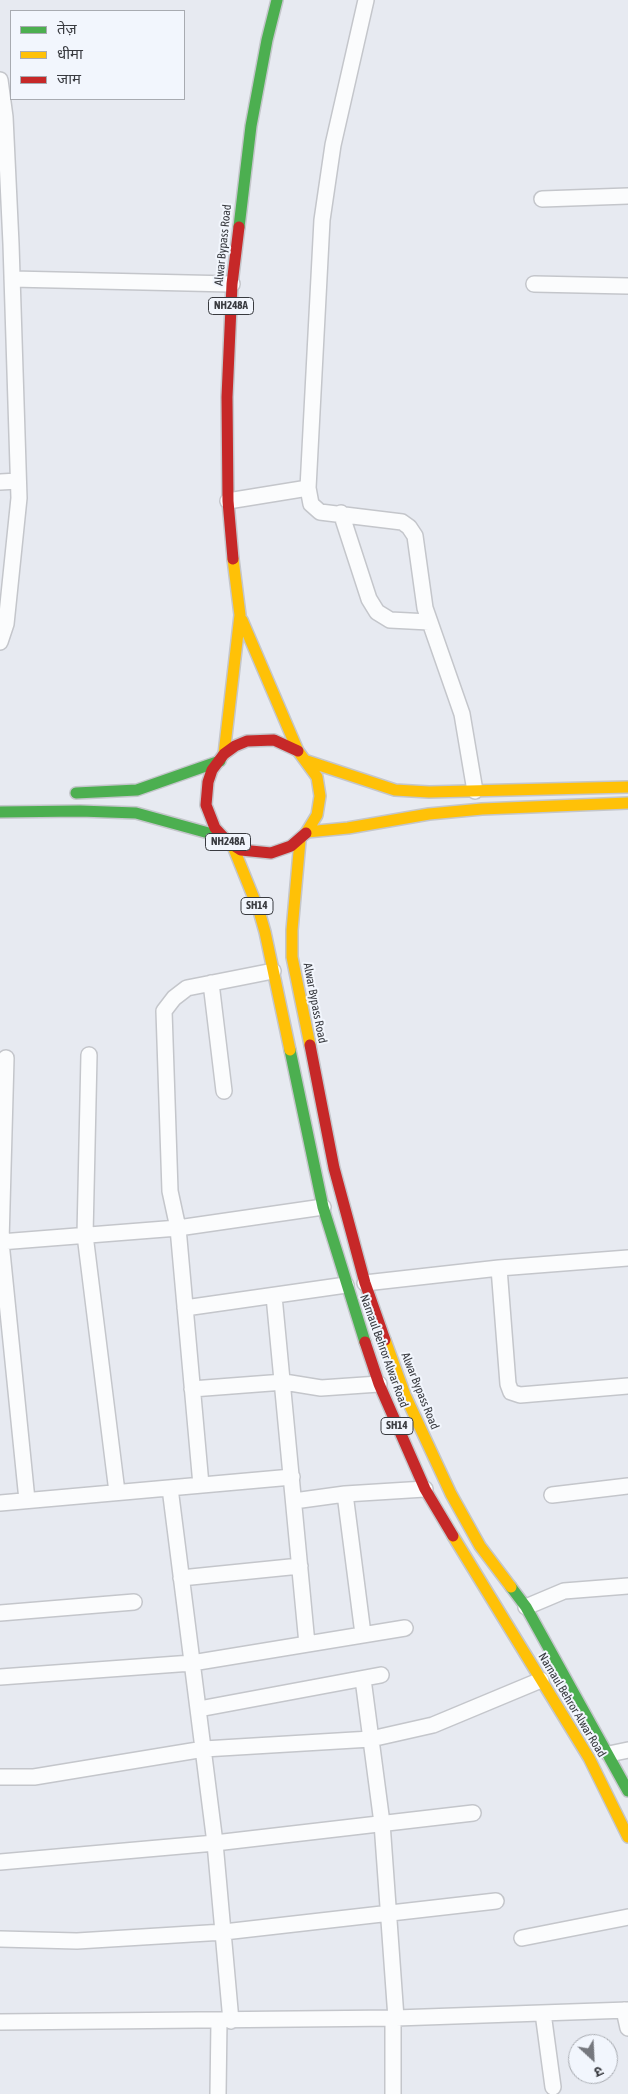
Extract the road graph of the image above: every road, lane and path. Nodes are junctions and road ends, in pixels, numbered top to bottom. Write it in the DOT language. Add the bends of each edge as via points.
graph roads {
  1 [pos="277,0"];
  2 [pos="366,0"];
  3 [pos="0,80"];
  4 [pos="2,118"];
  5 [pos="628,196"];
  6 [pos="542,199"];
  7 [pos="6,244"];
  8 [pos="12,278"];
  9 [pos="232,284"];
  10 [pos="534,284"];
  11 [pos="628,286"];
  12 [pos="7,358"];
  13 [pos="18,481"];
  14 [pos="0,482"];
  15 [pos="308,488"];
  16 [pos="228,500"];
  17 [pos="341,513"];
  18 [pos="5,591"];
  19 [pos="240,615"];
  20 [pos="429,622"];
  21 [pos="0,642"];
  22 [pos="298,751"];
  23 [pos="222,758"];
  24 [pos="307,761"];
  25 [pos="628,787"];
  26 [pos="475,791"];
  27 [pos="60,794"];
  28 [pos="628,803"];
  29 [pos="0,812"];
  30 [pos="304,836"];
  31 [pos="227,841"];
  32 [pos="273,971"];
  33 [pos="212,983"];
  34 [pos="89,1054"];
  35 [pos="6,1058"];
  36 [pos="224,1091"];
  37 [pos="323,1207"];
  38 [pos="178,1228"];
  39 [pos="85,1236"];
  40 [pos="1,1242"];
  41 [pos="628,1258"];
  42 [pos="498,1268"];
  43 [pos="365,1283"];
  44 [pos="346,1285"];
  45 [pos="274,1296"];
  46 [pos="185,1308"];
  47 [pos="284,1382"];
  48 [pos="379,1384"];
  49 [pos="628,1386"];
  50 [pos="192,1389"];
  51 [pos="292,1477"];
  52 [pos="201,1485"];
  53 [pos="628,1486"];
  54 [pos="170,1488"];
  55 [pos="425,1489"];
  56 [pos="117,1492"];
  57 [pos="345,1494"];
  58 [pos="552,1495"];
  59 [pos="27,1500"];
  60 [pos="294,1501"];
  61 [pos="0,1503"];
  62 [pos="300,1566"];
  63 [pos="181,1578"];
  64 [pos="628,1586"];
  65 [pos="134,1602"];
  66 [pos="526,1607"];
  67 [pos="0,1613"];
  68 [pos="405,1628"];
  69 [pos="363,1634"];
  70 [pos="306,1644"];
  71 [pos="192,1663"];
  72 [pos="380,1675"];
  73 [pos="0,1677"];
  74 [pos="363,1679"];
  75 [pos="541,1680"];
  76 [pos="199,1708"];
  77 [pos="371,1739"];
  78 [pos="204,1749"];
  79 [pos="628,1750"];
  80 [pos="610,1754"];
  81 [pos="0,1777"];
  82 [pos="628,1791"];
  83 [pos="473,1813"];
  84 [pos="382,1823"];
  85 [pos="628,1837"];
  86 [pos="215,1842"];
  87 [pos="0,1862"];
  88 [pos="496,1901"];
  89 [pos="387,1913"];
  90 [pos="628,1917"];
  91 [pos="224,1932"];
  92 [pos="522,1938"];
  93 [pos="0,1939"];
  94 [pos="626,2010"];
  95 [pos="543,2013"];
  96 [pos="396,2018"];
  97 [pos="225,2021"];
  98 [pos="0,2022"];
  99 [pos="628,2028"];
  100 [pos="554,2087"];
  101 [pos="218,2094"];
  102 [pos="393,2094"];
  1 -- 9 [label="main road, Alwar Bypass Road / NH248A" via="251,126"];
  2 -- 15 [label="street" via="333,145 322,220"];
  3 -- 4 [label="street"];
  4 -- 7 [label="street"];
  5 -- 6 [label="street"];
  7 -- 8 [label="street"];
  8 -- 9 [label="street"];
  8 -- 12 [label="street"];
  9 -- 16 [label="main road, Alwar Bypass Road / NH248A" via="227,397"];
  10 -- 11 [label="street"];
  12 -- 13 [label="street"];
  13 -- 14 [label="street"];
  13 -- 18 [label="street" via="19,498"];
  15 -- 16 [label="street"];
  15 -- 17 [label="street" via="312,504 320,512"];
  16 -- 19 [label="main road, Alwar Bypass Road / NH248A"];
  17 -- 20 [label="street" via="368,599 377,612 390,620"];
  17 -- 20 [label="street" via="402,522 409,527 414,536"];
  18 -- 21 [label="street" via="6,624"];
  19 -- 22 [label="main road, NH248A"];
  19 -- 23 [label="main road, NH248A" via="236,668"];
  20 -- 26 [label="street" via="462,714"];
  22 -- 23 [label="main road, NH248A" via="274,740 248,741 235,746"];
  22 -- 24 [label="main road, NH248A"];
  23 -- 27 [label="main road, NH248A" via="137,790"];
  23 -- 31 [label="main road, NH248A" via="212,770 206,805 215,828"];
  24 -- 26 [label="main road" via="395,790"];
  24 -- 30 [label="main road, NH248A" via="317,777 320,796 317,816"];
  25 -- 26 [label="main road"];
  28 -- 30 [label="main road" via="429,814"];
  29 -- 31 [label="main road, NH248A" via="136,813"];
  30 -- 31 [label="main road, NH248A" via="272,854 251,852"];
  30 -- 43 [label="main road, Alwar Bypass Road / SH14" via="292,930 292,958 334,1168"];
  31 -- 32 [label="main road, SH14" via="259,911"];
  32 -- 33 [label="street"];
  32 -- 37 [label="main road, Narnaul Behror Alwar Road / SH14"];
  33 -- 36 [label="street"];
  33 -- 38 [label="street" via="187,988 164,1011 170,1191"];
  34 -- 39 [label="street"];
  35 -- 40 [label="street"];
  37 -- 38 [label="street"];
  37 -- 44 [label="main road, Narnaul Behror Alwar Road / SH14"];
  38 -- 39 [label="street"];
  38 -- 46 [label="street"];
  39 -- 40 [label="street"];
  39 -- 56 [label="street"];
  40 -- 59 [label="street"];
  41 -- 42 [label="street"];
  42 -- 43 [label="street"];
  42 -- 49 [label="street" via="511,1392 520,1395"];
  43 -- 66 [label="main road, Alwar Bypass Road / SH14" via="405,1395 451,1494 480,1546"];
  44 -- 45 [label="street"];
  44 -- 48 [label="main road, Narnaul Behror Alwar Road / SH14"];
  45 -- 46 [label="street"];
  45 -- 47 [label="street"];
  46 -- 50 [label="street"];
  47 -- 48 [label="street" via="321,1388"];
  47 -- 50 [label="street"];
  47 -- 51 [label="street"];
  48 -- 55 [label="main road, Narnaul Behror Alwar Road / SH14"];
  50 -- 52 [label="street"];
  51 -- 52 [label="street"];
  51 -- 60 [label="street"];
  52 -- 54 [label="street"];
  53 -- 58 [label="street"];
  54 -- 56 [label="street"];
  54 -- 63 [label="street"];
  55 -- 57 [label="street"];
  55 -- 75 [label="main road, Narnaul Behror Alwar Road / SH14"];
  56 -- 59 [label="street"];
  57 -- 60 [label="street"];
  57 -- 69 [label="street"];
  59 -- 61 [label="street"];
  60 -- 62 [label="street"];
  62 -- 63 [label="street"];
  62 -- 70 [label="street"];
  63 -- 71 [label="street"];
  64 -- 66 [label="street" via="564,1591"];
  65 -- 67 [label="street"];
  66 -- 80 [label="main road, Alwar Bypass Road / SH14"];
  68 -- 69 [label="street"];
  69 -- 70 [label="street"];
  70 -- 71 [label="street"];
  71 -- 73 [label="street"];
  71 -- 76 [label="street"];
  72 -- 74 [label="street"];
  74 -- 76 [label="street"];
  74 -- 77 [label="street"];
  75 -- 77 [label="street" via="433,1725"];
  75 -- 85 [label="main road, Narnaul Behror Alwar Road / SH14" via="589,1758"];
  76 -- 78 [label="street"];
  77 -- 78 [label="street"];
  77 -- 84 [label="street"];
  78 -- 81 [label="street" via="34,1776"];
  78 -- 86 [label="street"];
  79 -- 80 [label="street"];
  80 -- 82 [label="main road, Alwar Bypass Road / SH14"];
  83 -- 84 [label="street"];
  84 -- 86 [label="street"];
  84 -- 89 [label="street"];
  86 -- 87 [label="street"];
  86 -- 91 [label="street"];
  88 -- 89 [label="street"];
  89 -- 91 [label="street"];
  89 -- 96 [label="street"];
  90 -- 92 [label="street"];
  91 -- 93 [label="street" via="77,1941"];
  91 -- 97 [label="street"];
  94 -- 95 [label="street"];
  94 -- 99 [label="street"];
  95 -- 96 [label="street"];
  95 -- 100 [label="street"];
  96 -- 97 [label="street"];
  96 -- 102 [label="street" via="393,2024"];
  97 -- 98 [label="street"];
  97 -- 101 [label="street"];
}
